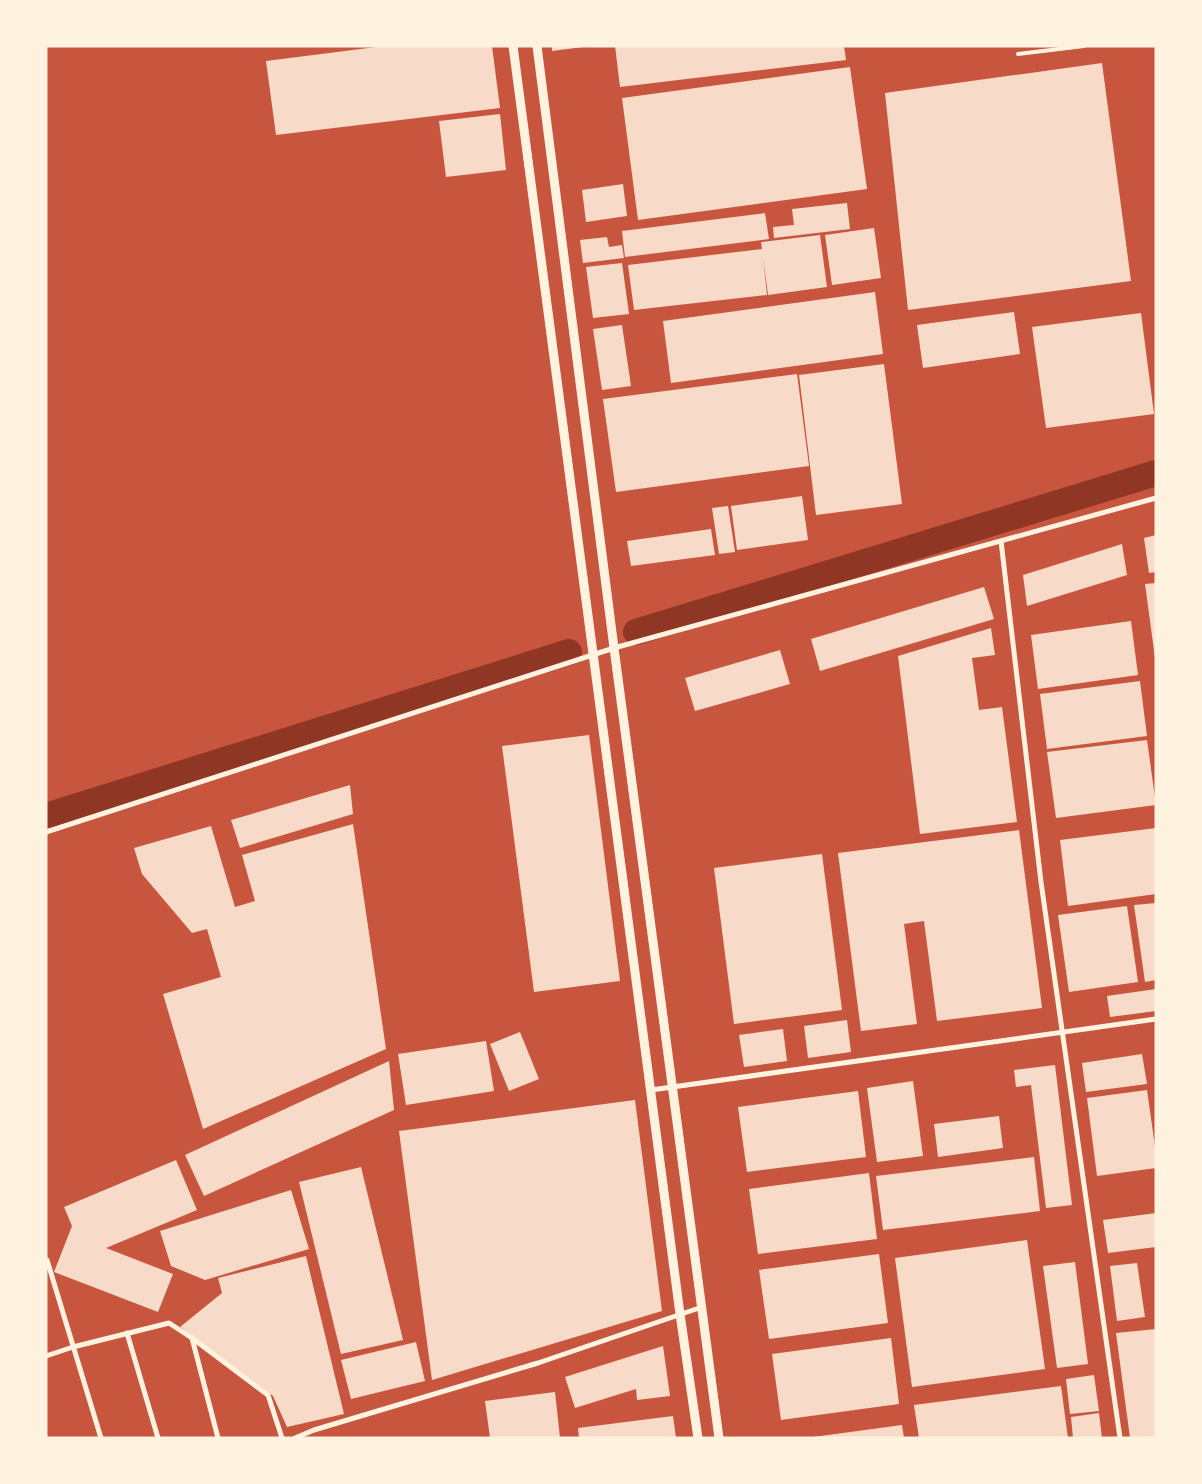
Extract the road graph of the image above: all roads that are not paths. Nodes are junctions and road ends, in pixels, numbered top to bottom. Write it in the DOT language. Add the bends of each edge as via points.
graph roads {
  1 [pos="512,46"];
  2 [pos="537,46"];
  3 [pos="1084,46"];
  4 [pos="1018,54"];
  5 [pos="1156,498"];
  6 [pos="1001,541"];
  7 [pos="614,648"];
  8 [pos="594,654"];
  9 [pos="46,832"];
  10 [pos="1156,1019"];
  11 [pos="1062,1033"];
  12 [pos="673,1086"];
  13 [pos="651,1090"];
  14 [pos="47,1260"];
  15 [pos="702,1307"];
  16 [pos="680,1314"];
  17 [pos="127,1333"];
  18 [pos="192,1338"];
  19 [pos="73,1347"];
  20 [pos="46,1356"];
  21 [pos="101,1438"];
  22 [pos="158,1438"];
  23 [pos="218,1438"];
  24 [pos="282,1438"];
  25 [pos="295,1438"];
  26 [pos="698,1438"];
  27 [pos="719,1438"];
  28 [pos="1120,1438"];
  1 -- 8 [label="street"];
  2 -- 7 [label="street"];
  3 -- 4 [label="lane"];
  5 -- 6 [label="street"];
  6 -- 7 [label="street"];
  6 -- 11 [label="street"];
  7 -- 8 [label="street"];
  7 -- 12 [label="street"];
  8 -- 9 [label="street"];
  8 -- 13 [label="street"];
  10 -- 11 [label="street"];
  11 -- 12 [label="street"];
  11 -- 28 [label="street"];
  12 -- 13 [label="street"];
  12 -- 15 [label="street"];
  13 -- 16 [label="street"];
  14 -- 19 [label="street"];
  15 -- 16 [label="street"];
  15 -- 27 [label="street"];
  16 -- 25 [label="street" via="538,1363"];
  16 -- 26 [label="street"];
  17 -- 18 [label="street" via="169,1323"];
  17 -- 19 [label="street"];
  17 -- 22 [label="street"];
  18 -- 23 [label="street"];
  18 -- 24 [label="street" via="268,1395"];
  19 -- 20 [label="street"];
  19 -- 21 [label="street"];
}
